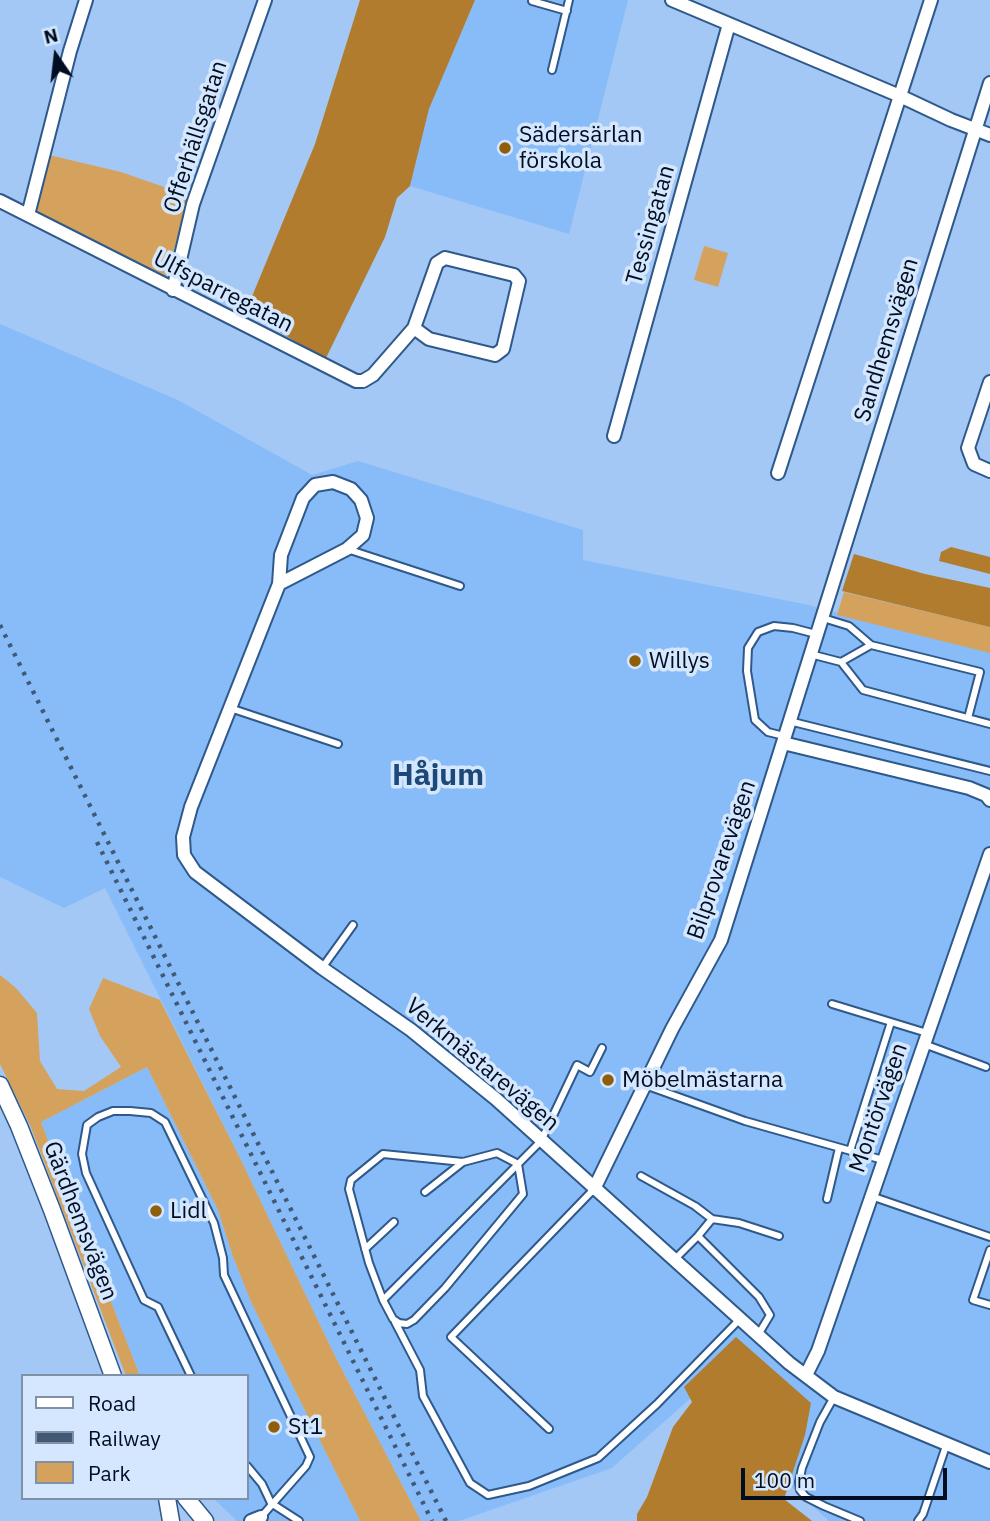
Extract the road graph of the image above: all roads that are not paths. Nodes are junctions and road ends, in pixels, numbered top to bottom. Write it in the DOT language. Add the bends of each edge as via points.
graph roads {
  1 [pos="86,0"];
  2 [pos="265,0"];
  3 [pos="569,0"];
  4 [pos="672,0"];
  5 [pos="931,0"];
  6 [pos="532,1"];
  7 [pos="566,11"];
  8 [pos="729,24"];
  9 [pos="552,70"];
  10 [pos="990,83"];
  11 [pos="900,96"];
  12 [pos="975,130"];
  13 [pos="990,135"];
  14 [pos="0,201"];
  15 [pos="28,215"];
  16 [pos="173,290"];
  17 [pos="414,328"];
  18 [pos="990,382"];
  19 [pos="614,436"];
  20 [pos="990,471"];
  21 [pos="778,473"];
  22 [pos="347,549"];
  23 [pos="279,584"];
  24 [pos="460,586"];
  25 [pos="823,613"];
  26 [pos="816,634"];
  27 [pos="871,645"];
  28 [pos="810,654"];
  29 [pos="841,662"];
  30 [pos="230,708"];
  31 [pos="968,718"];
  32 [pos="789,721"];
  33 [pos="990,724"];
  34 [pos="783,740"];
  35 [pos="338,744"];
  36 [pos="990,771"];
  37 [pos="990,800"];
  38 [pos="990,853"];
  39 [pos="353,925"];
  40 [pos="322,968"];
  41 [pos="832,1004"];
  42 [pos="891,1022"];
  43 [pos="926,1039"];
  44 [pos="602,1048"];
  45 [pos="986,1067"];
  46 [pos="0,1085"];
  47 [pos="645,1085"];
  48 [pos="541,1140"];
  49 [pos="839,1148"];
  50 [pos="850,1151"];
  51 [pos="884,1160"];
  52 [pos="463,1162"];
  53 [pos="518,1164"];
  54 [pos="641,1176"];
  55 [pos="594,1189"];
  56 [pos="425,1192"];
  57 [pos="871,1196"];
  58 [pos="827,1199"];
  59 [pos="712,1219"];
  60 [pos="394,1222"];
  61 [pos="698,1236"];
  62 [pos="779,1236"];
  63 [pos="990,1237"];
  64 [pos="365,1249"];
  65 [pos="990,1250"];
  66 [pos="674,1261"];
  67 [pos="383,1300"];
  68 [pos="990,1305"];
  69 [pos="740,1319"];
  70 [pos="393,1320"];
  71 [pos="758,1335"];
  72 [pos="112,1374"];
  73 [pos="190,1374"];
  74 [pos="806,1375"];
  75 [pos="834,1397"];
  76 [pos="549,1429"];
  77 [pos="947,1446"];
  78 [pos="990,1462"];
  79 [pos="248,1467"];
  80 [pos="167,1500"];
  81 [pos="188,1500"];
  82 [pos="271,1503"];
  83 [pos="257,1520"];
  84 [pos="171,1521"];
  85 [pos="205,1521"];
  86 [pos="299,1521"];
  87 [pos="860,1521"];
  88 [pos="918,1521"];
  1 -- 15 [label="street"];
  2 -- 16 [label="street, Offerhällsgatan" via="193,204"];
  3 -- 7 [label="lane"];
  4 -- 8 [label="street"];
  5 -- 11 [label="street"];
  6 -- 7 [label="lane"];
  7 -- 9 [label="lane"];
  8 -- 11 [label="street"];
  8 -- 19 [label="street, Tessingatan"];
  10 -- 12 [label="street, Sandhemsvägen"];
  11 -- 12 [label="street"];
  11 -- 21 [label="street"];
  12 -- 13 [label="street"];
  12 -- 25 [label="street, Sandhemsvägen"];
  14 -- 15 [label="street, Ulfsparregatan"];
  15 -- 16 [label="street, Ulfsparregatan"];
  16 -- 17 [label="street, Ulfsparregatan" via="356,381 373,375"];
  17 -- 17 [label="street, Ulfsparregatan" via="437,263 445,258 514,275 519,281 503,349 495,355 429,339"];
  18 -- 20 [label="street" via="968,448 974,464"];
  22 -- 23 [label="street, Verkmästarevägen"];
  22 -- 23 [label="street, Verkmästarevägen" via="363,535 367,518 361,500 351,489 333,482 315,485 303,498 281,555"];
  22 -- 24 [label="lane"];
  23 -- 30 [label="street, Verkmästarevägen"];
  25 -- 26 [label="street, Bilprovarevägen"];
  25 -- 27 [label="lane" via="849,626"];
  26 -- 28 [label="street, Bilprovarevägen"];
  26 -- 34 [label="lane" via="774,626 758,632 748,648 755,720"];
  27 -- 29 [label="lane"];
  27 -- 31 [label="lane" via="980,672"];
  28 -- 29 [label="lane"];
  28 -- 32 [label="street, Bilprovarevägen"];
  29 -- 31 [label="lane" via="863,690"];
  30 -- 35 [label="lane"];
  30 -- 40 [label="street, Verkmästarevägen" via="191,807 183,837 184,855 195,872"];
  31 -- 33 [label="lane"];
  32 -- 34 [label="street, Bilprovarevägen"];
  32 -- 36 [label="lane"];
  34 -- 37 [label="street" via="969,788"];
  34 -- 47 [label="street, Bilprovarevägen" via="721,940"];
  38 -- 43 [label="street, Montörvägen"];
  39 -- 40 [label="lane"];
  40 -- 48 [label="street, Verkmästarevägen" via="411,1030"];
  41 -- 42 [label="lane"];
  42 -- 43 [label="lane"];
  42 -- 50 [label="lane"];
  43 -- 45 [label="lane"];
  43 -- 51 [label="street, Montörvägen"];
  44 -- 48 [label="lane" via="590,1072 577,1065"];
  46 -- 72 [label="main road, Gärdhemsvägen" via="43,1186"];
  47 -- 49 [label="lane" via="744,1121"];
  47 -- 55 [label="street, Bilprovarevägen"];
  48 -- 53 [label="lane"];
  48 -- 55 [label="street, Verkmästarevägen"];
  49 -- 50 [label="lane"];
  49 -- 58 [label="lane"];
  50 -- 51 [label="lane"];
  51 -- 57 [label="street, Montörvägen"];
  52 -- 53 [label="lane" via="497,1153"];
  52 -- 56 [label="lane"];
  52 -- 64 [label="lane" via="383,1154 351,1180 349,1189"];
  53 -- 67 [label="lane"];
  53 -- 70 [label="lane" via="523,1194 414,1320 407,1324"];
  54 -- 59 [label="lane"];
  55 -- 66 [label="street, Verkmästarevägen"];
  55 -- 76 [label="lane" via="451,1337"];
  57 -- 63 [label="lane"];
  57 -- 74 [label="street, Montörvägen"];
  59 -- 61 [label="lane"];
  59 -- 62 [label="lane"];
  60 -- 64 [label="lane"];
  61 -- 66 [label="lane"];
  61 -- 71 [label="lane" via="759,1297 770,1315"];
  64 -- 67 [label="lane"];
  65 -- 68 [label="lane" via="973,1300"];
  66 -- 69 [label="street, Verkmästarevägen"];
  67 -- 70 [label="lane"];
  69 -- 70 [label="lane" via="598,1458 529,1486 488,1495 470,1483 428,1407 420,1370"];
  69 -- 71 [label="street, Verkmästarevägen"];
  71 -- 74 [label="street, Verkmästarevägen"];
  73 -- 82 [label="lane" via="158,1307 144,1300 86,1173 82,1154 87,1125 113,1111 151,1113 165,1122 214,1223 224,1275 310,1457"];
  74 -- 75 [label="street, Verkmästarevägen"];
  75 -- 77 [label="street, Verkmästarevägen"];
  75 -- 87 [label="lane" via="802,1468 800,1490"];
  77 -- 78 [label="street, Verkmästarevägen"];
  77 -- 88 [label="lane"];
  79 -- 82 [label="lane"];
  80 -- 84 [label="main road"];
  81 -- 85 [label="main road"];
  82 -- 83 [label="lane"];
  82 -- 86 [label="lane"];
}
